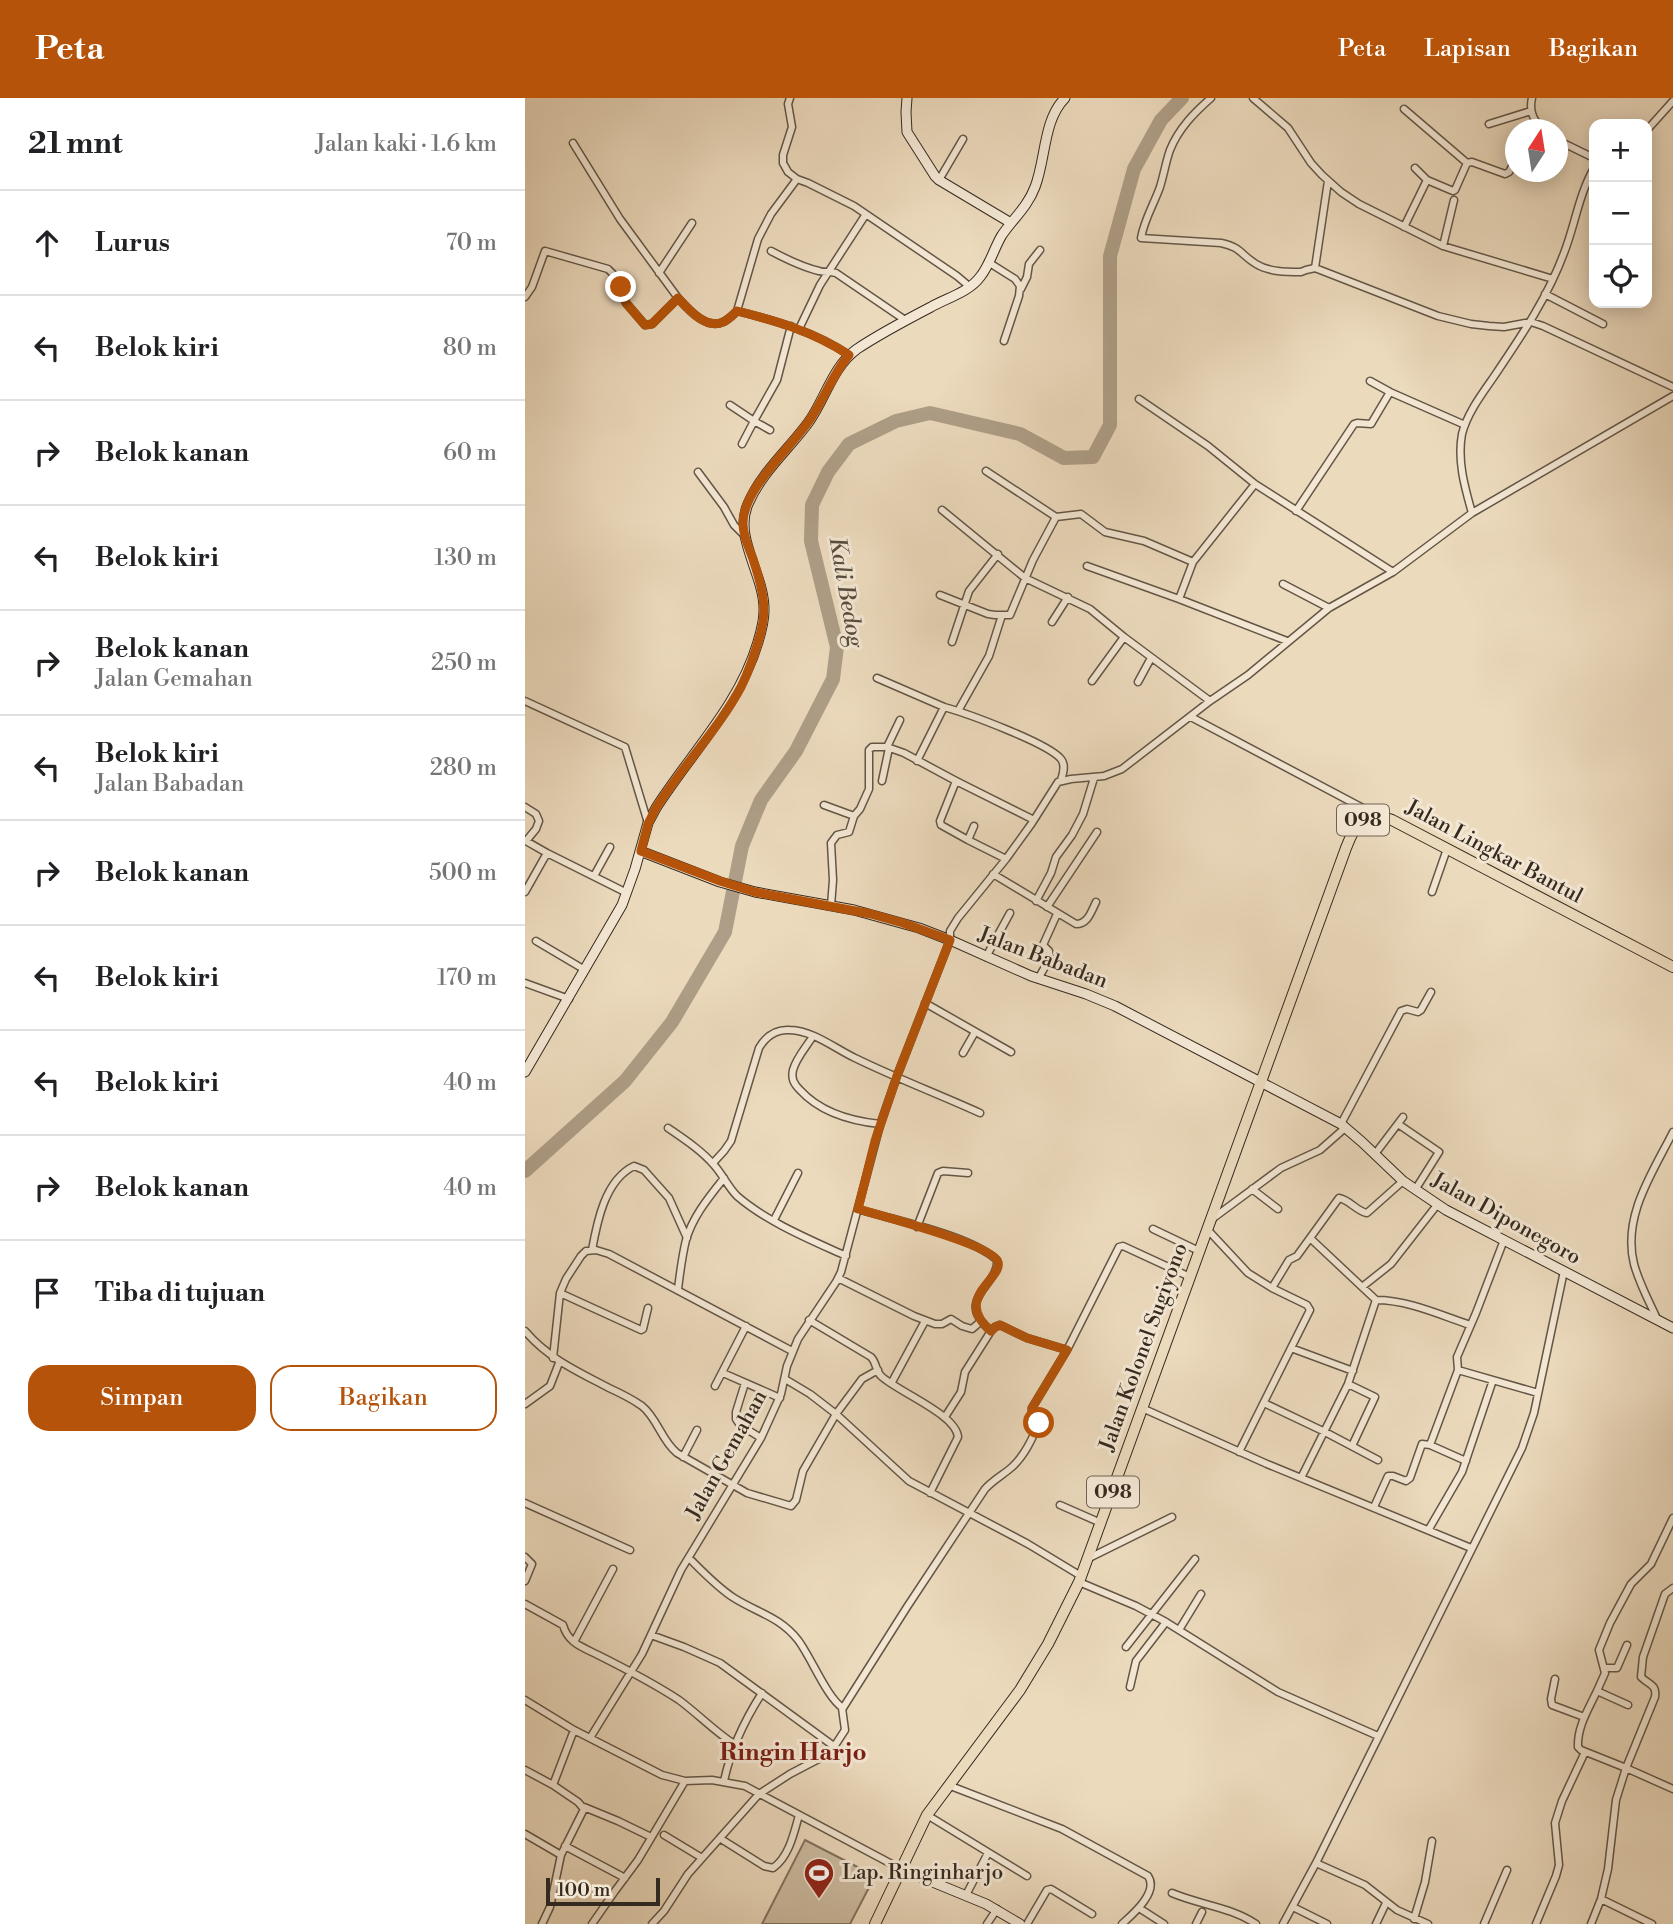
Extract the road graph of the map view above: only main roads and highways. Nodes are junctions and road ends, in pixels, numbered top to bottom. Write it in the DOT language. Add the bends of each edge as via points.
graph roads {
  1 [pos="1065,98"];
  2 [pos="910,99"];
  3 [pos="1011,223"];
  4 [pos="641,851"];
  5 [pos="1673,967"];
  6 [pos="525,1072"];
  7 [pos="1261,1082"];
  8 [pos="1673,1328"];
  9 [pos="901,1869"];
  10 [pos="874,1924"];
  11 [pos="1020,1924"];
  1 -- 3 [label="main road" via="1052,120 1035,188"];
  2 -- 3 [label="main road" via="907,132 928,167 939,180"];
  3 -- 4 [label="main road" via="980,278 970,287 849,355 809,422 751,496 743,519 744,535 764,600 764,621 755,651 733,701 656,808"];
  4 -- 6 [label="main road" via="627,893"];
  4 -- 7 [label="main road, Jalan Babadan" via="755,892 903,923 950,940 1038,979 1107,1002"];
  5 -- 7 [label="main road, Jalan Lingkar Bantul / 098" via="1398,822 1378,816 1361,821 1350,838"];
  7 -- 8 [label="main road, Jalan Diponegoro" via="1343,1126 1403,1181 1437,1205"];
  7 -- 9 [label="main road, Jalan Kolonel Sugiyono / 098" via="1080,1579 1035,1667 927,1815"];
  9 -- 10 [label="main road, 098"];
  9 -- 11 [label="main road" via="997,1909"];
}
